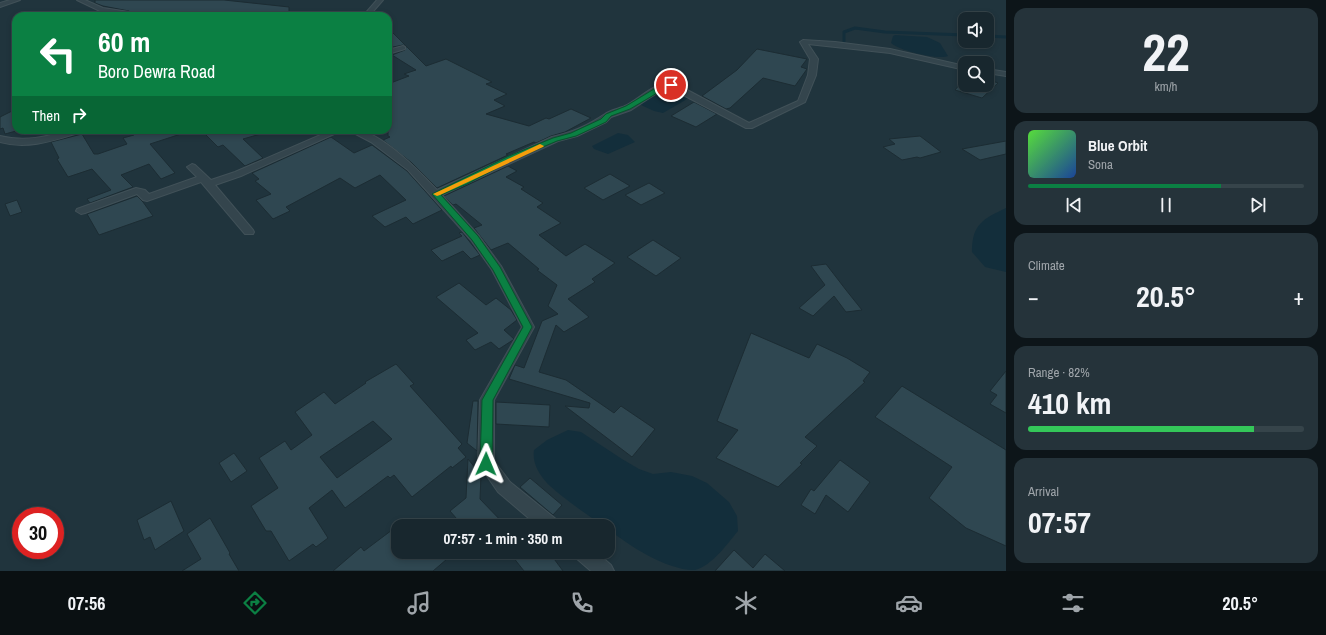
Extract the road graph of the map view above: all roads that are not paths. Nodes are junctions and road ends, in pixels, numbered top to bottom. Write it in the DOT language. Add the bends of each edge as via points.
graph roads {
  1 [pos="17,0"];
  2 [pos="80,0"];
  3 [pos="380,0"];
  4 [pos="0,5"];
  5 [pos="114,12"];
  6 [pos="370,12"];
  7 [pos="403,48"];
  8 [pos="392,51"];
  9 [pos="958,66"];
  10 [pos="994,72"];
  11 [pos="1006,74"];
  12 [pos="65,134"];
  13 [pos="330,134"];
  14 [pos="361,134"];
  15 [pos="0,139"];
  16 [pos="192,167"];
  17 [pos="206,181"];
  18 [pos="436,194"];
  19 [pos="81,211"];
  20 [pos="249,232"];
  21 [pos="543,519"];
  22 [pos="590,559"];
  23 [pos="605,571"];
  1 -- 4 [label="street"];
  2 -- 5 [label="street" via="102,10"];
  3 -- 6 [label="street"];
  7 -- 8 [label="street"];
  9 -- 18 [label="street" via="890,51 803,42 814,59 812,75 801,102 749,126 671,85 574,134 555,139"];
  10 -- 11 [label="street"];
  12 -- 15 [label="street" via="40,141 9,143"];
  13 -- 17 [label="street" via="238,174"];
  14 -- 18 [label="street" via="374,140 411,168"];
  16 -- 17 [label="street"];
  17 -- 19 [label="street" via="147,198 136,191"];
  17 -- 20 [label="street"];
  18 -- 21 [label="street" via="475,238 497,269 528,327 488,400 486,464 504,486"];
  22 -- 23 [label="street"];
}
